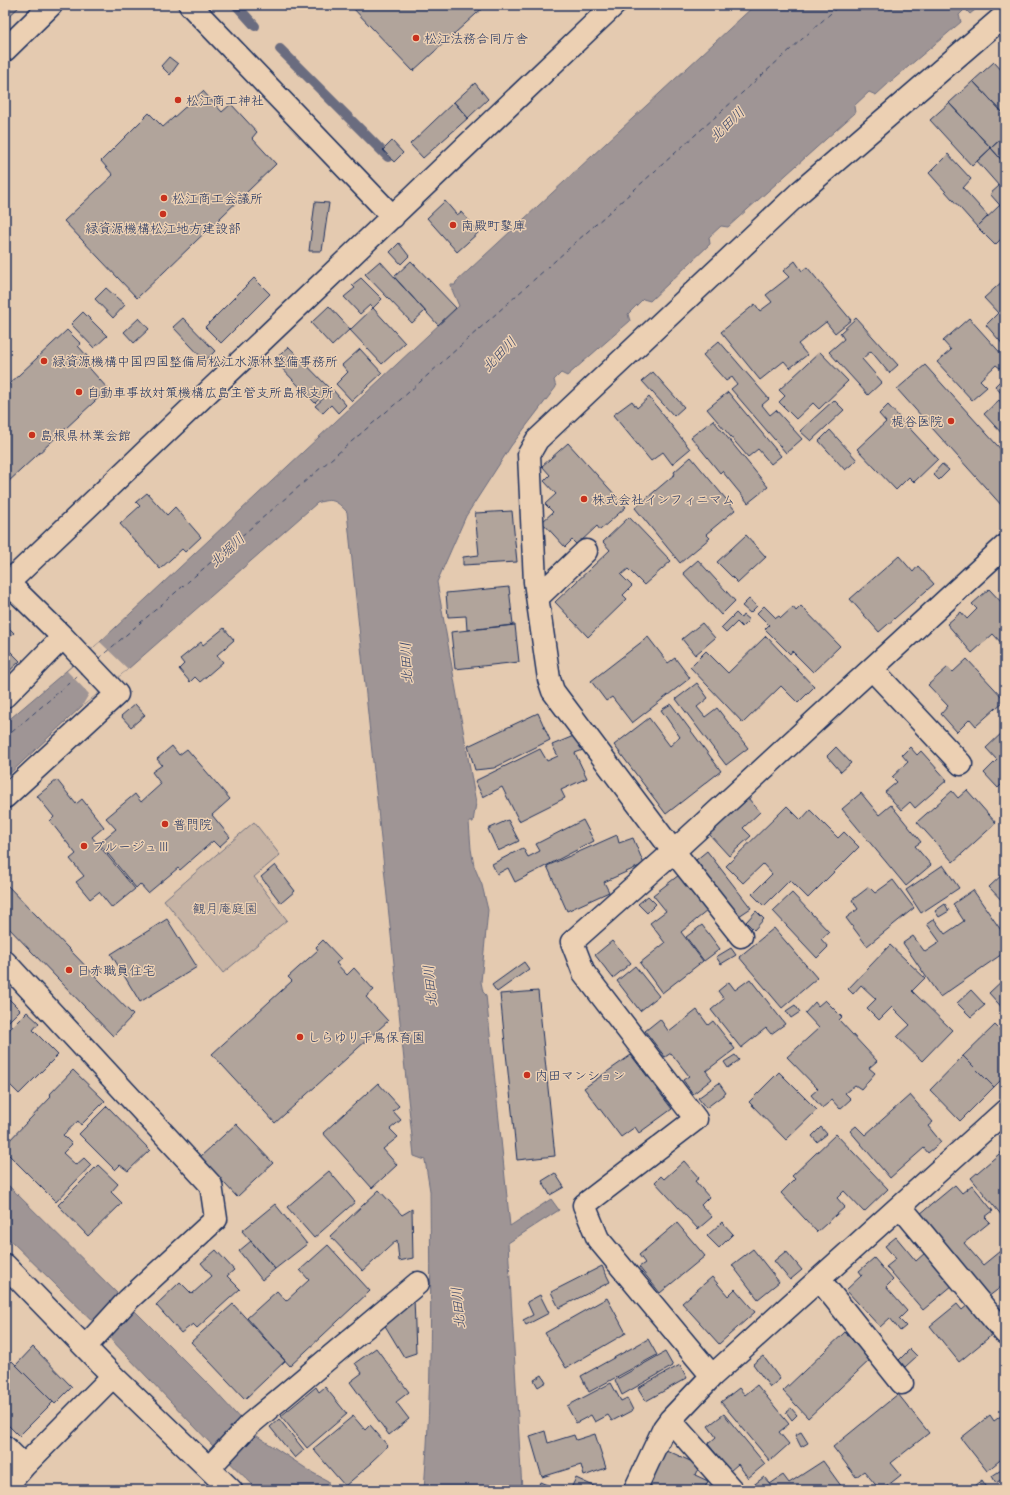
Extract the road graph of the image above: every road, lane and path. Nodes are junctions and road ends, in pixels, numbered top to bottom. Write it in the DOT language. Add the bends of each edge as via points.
graph roads {
  1 [pos="51,5"];
  2 [pos="190,5"];
  3 [pos="614,5"];
  4 [pos="1005,15"];
  5 [pos="5,50"];
  6 [pos="393,217"];
  7 [pos="1005,546"];
  8 [pos="586,551"];
  9 [pos="7,581"];
  10 [pos="538,597"];
  11 [pos="63,637"];
  12 [pos="872,669"];
  13 [pos="5,696"];
  14 [pos="961,764"];
  15 [pos="5,797"];
  16 [pos="674,851"];
  17 [pos="741,936"];
  18 [pos="5,962"];
  19 [pos="1005,1111"];
  20 [pos="900,1206"];
  21 [pos="5,1265"];
  22 [pos="820,1279"];
  23 [pos="418,1283"];
  24 [pos="1005,1333"];
  25 [pos="92,1338"];
  26 [pos="113,1376"];
  27 [pos="712,1376"];
  28 [pos="902,1383"];
  29 [pos="670,1420"];
  30 [pos="5,1447"];
  31 [pos="215,1461"];
  32 [pos="24,1466"];
  33 [pos="5,1488"];
  34 [pos="231,1490"];
  35 [pos="635,1490"];
  36 [pos="732,1490"];
  1 -- 5 [label="street"];
  2 -- 6 [label="street"];
  3 -- 6 [label="street"];
  4 -- 10 [label="street" via="800,192 537,440 529,454 529,469"];
  6 -- 9 [label="street"];
  7 -- 12 [label="street"];
  8 -- 10 [label="street"];
  9 -- 11 [label="street"];
  10 -- 16 [label="street" via="549,679 553,691"];
  11 -- 13 [label="street"];
  11 -- 15 [label="street" via="117,694"];
  12 -- 14 [label="street"];
  12 -- 16 [label="street"];
  16 -- 17 [label="street"];
  16 -- 27 [label="street" via="572,942 584,973 696,1119 584,1205 598,1239"];
  18 -- 25 [label="street" via="211,1185 216,1219 128,1300"];
  19 -- 20 [label="street"];
  20 -- 22 [label="street"];
  20 -- 24 [label="street"];
  21 -- 25 [label="street"];
  22 -- 27 [label="street"];
  22 -- 28 [label="street"];
  23 -- 31 [label="street" via="249,1425"];
  25 -- 26 [label="street"];
  26 -- 31 [label="street"];
  26 -- 32 [label="street"];
  27 -- 29 [label="street"];
  29 -- 35 [label="street"];
  29 -- 36 [label="street"];
  30 -- 32 [label="street"];
  31 -- 34 [label="street"];
  32 -- 33 [label="street"];
}
